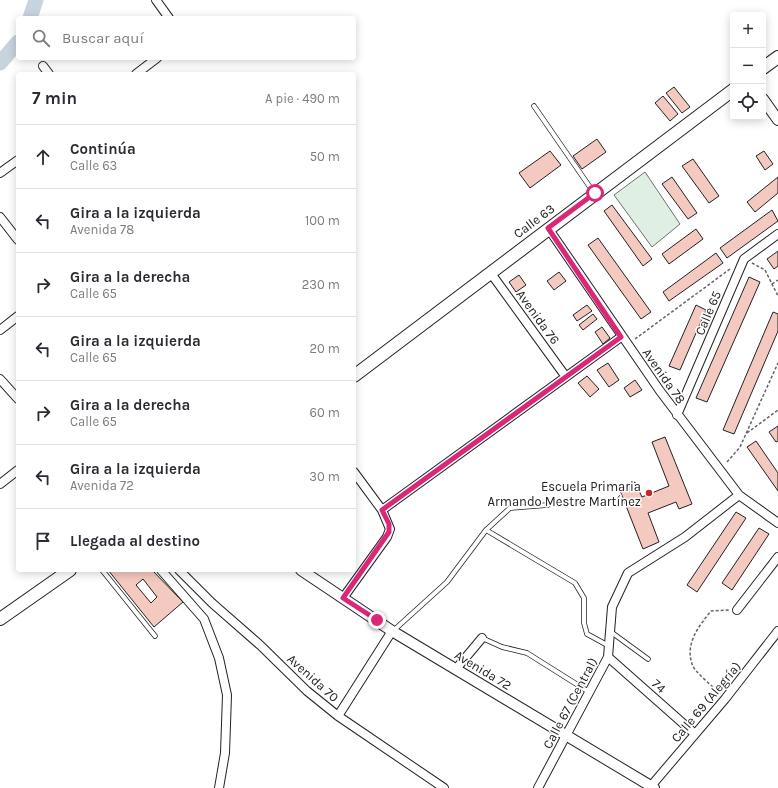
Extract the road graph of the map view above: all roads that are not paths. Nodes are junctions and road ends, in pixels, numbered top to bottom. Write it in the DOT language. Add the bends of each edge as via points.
graph roads {
  1 [pos="156,0"];
  2 [pos="168,16"];
  3 [pos="778,57"];
  4 [pos="154,60"];
  5 [pos="43,66"];
  6 [pos="766,66"];
  7 [pos="48,72"];
  8 [pos="139,72"];
  9 [pos="730,92"];
  10 [pos="766,103"];
  11 [pos="534,106"];
  12 [pos="778,120"];
  13 [pos="16,161"];
  14 [pos="0,173"];
  15 [pos="595,193"];
  16 [pos="0,217"];
  17 [pos="548,228"];
  18 [pos="778,234"];
  19 [pos="16,237"];
  20 [pos="490,272"];
  21 [pos="16,318"];
  22 [pos="0,330"];
  23 [pos="621,337"];
  24 [pos="356,374"];
  25 [pos="566,377"];
  26 [pos="0,378"];
  27 [pos="16,397"];
  28 [pos="677,415"];
  29 [pos="16,472"];
  30 [pos="356,475"];
  31 [pos="0,484"];
  32 [pos="739,495"];
  33 [pos="548,505"];
  34 [pos="382,510"];
  35 [pos="778,523"];
  36 [pos="486,530"];
  37 [pos="778,557"];
  38 [pos="67,572"];
  39 [pos="104,572"];
  40 [pos="163,572"];
  41 [pos="181,572"];
  42 [pos="304,572"];
  43 [pos="343,598"];
  44 [pos="737,610"];
  45 [pos="0,618"];
  46 [pos="392,631"];
  47 [pos="778,631"];
  48 [pos="611,632"];
  49 [pos="155,636"];
  50 [pos="482,638"];
  51 [pos="609,646"];
  52 [pos="608,657"];
  53 [pos="648,659"];
  54 [pos="456,669"];
  55 [pos="589,692"];
  56 [pos="338,716"];
  57 [pos="695,734"];
  58 [pos="566,735"];
  59 [pos="653,787"];
  60 [pos="218,788"];
  61 [pos="444,788"];
  62 [pos="538,788"];
  1 -- 2 [label="street"];
  3 -- 6 [label="main road"];
  4 -- 8 [label="street"];
  5 -- 7 [label="street"];
  9 -- 15 [label="main road, Calle 63"];
  10 -- 12 [label="street"];
  11 -- 15 [label="lane"];
  13 -- 14 [label="street"];
  15 -- 17 [label="main road, Calle 63"];
  16 -- 19 [label="street"];
  17 -- 20 [label="main road, Calle 63"];
  17 -- 23 [label="street, Avenida 78"];
  18 -- 28 [label="street, Calle 65" via="744,259"];
  20 -- 24 [label="main road, Calle 63"];
  20 -- 25 [label="street, Avenida 76"];
  21 -- 22 [label="street"];
  23 -- 25 [label="street"];
  23 -- 28 [label="street, Avenida 78"];
  25 -- 34 [label="street"];
  26 -- 27 [label="street"];
  28 -- 32 [label="street, Avenida 78"];
  29 -- 31 [label="street"];
  30 -- 34 [label="street"];
  32 -- 35 [label="street, Avenida 78"];
  32 -- 48 [label="street, Calle 67 (Central)" via="685,537 628,573 612,607"];
  33 -- 36 [label="lane" via="510,508"];
  34 -- 43 [label="street" via="389,524 389,532"];
  36 -- 46 [label="lane" via="447,582"];
  36 -- 51 [label="lane" via="575,584 584,598 584,623 587,634"];
  37 -- 44 [label="street"];
  38 -- 45 [label="main road"];
  39 -- 49 [label="lane"];
  40 -- 60 [label="street" via="204,619 219,658 227,695 225,753"];
  41 -- 56 [label="street, Avenida 70" via="212,604"];
  42 -- 43 [label="street, Avenida 72"];
  43 -- 46 [label="street, Avenida 72"];
  46 -- 54 [label="street, Avenida 72"];
  46 -- 56 [label="street"];
  47 -- 57 [label="street, Calle 69 (Alegría)"];
  48 -- 51 [label="street, Calle 67 (Central)"];
  48 -- 53 [label="lane"];
  50 -- 54 [label="street"];
  50 -- 55 [label="lane" via="502,647 527,653"];
  51 -- 52 [label="street, Calle 67 (Central)"];
  52 -- 55 [label="street, Calle 67 (Central)"];
  52 -- 57 [label="street, 74"];
  54 -- 58 [label="street, Avenida 72"];
  55 -- 58 [label="street, Calle 67 (Central)"];
  56 -- 61 [label="street, Avenida 70"];
  57 -- 59 [label="street, Calle 69 (Alegría)"];
  58 -- 59 [label="street, Avenida 72"];
  58 -- 62 [label="street, Calle 67 (Central)"];
}
